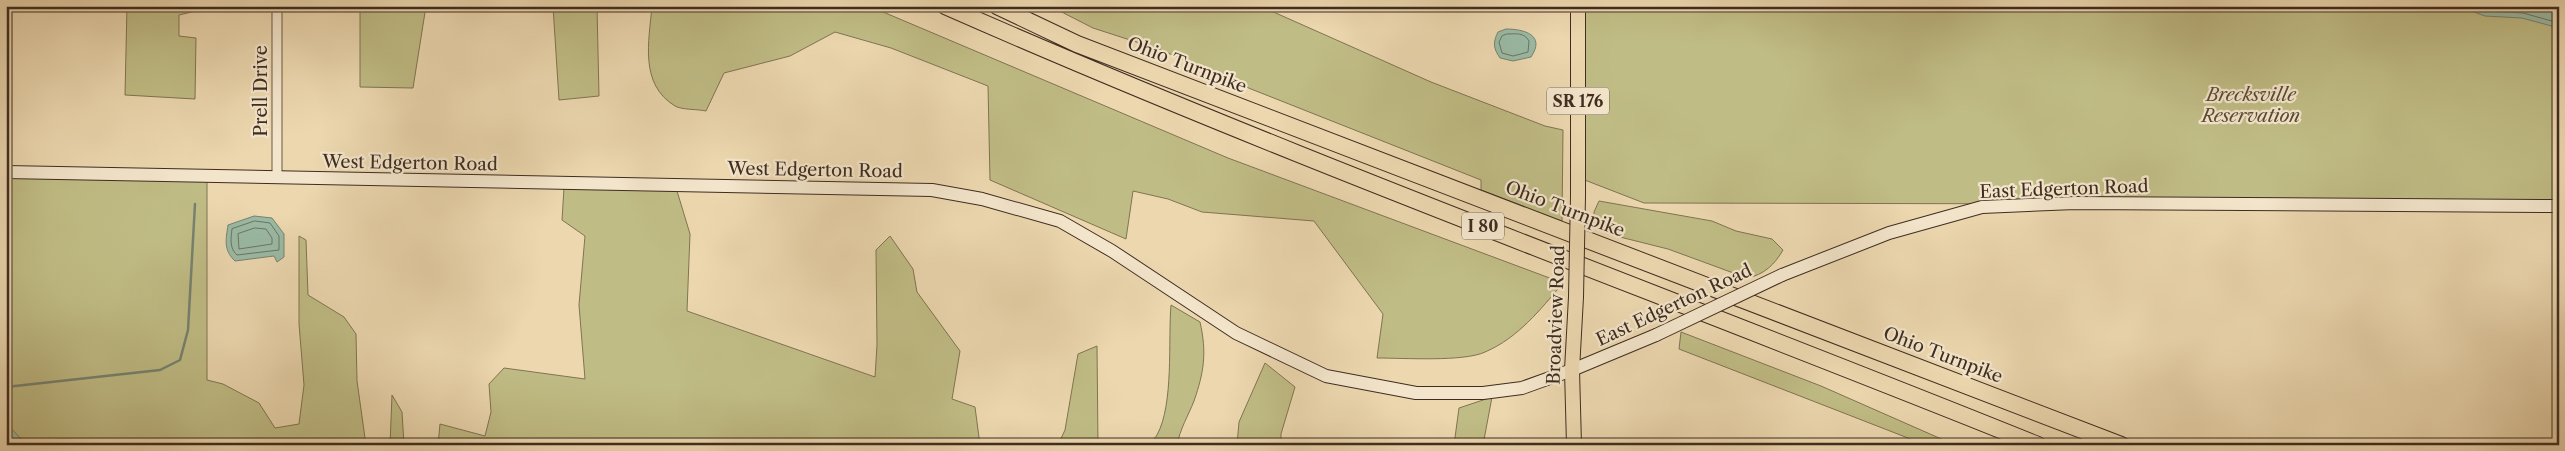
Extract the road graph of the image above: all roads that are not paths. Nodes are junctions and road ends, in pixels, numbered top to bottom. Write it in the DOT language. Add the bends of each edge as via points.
graph roads {
  1 [pos="277,6"];
  2 [pos="945,6"];
  3 [pos="997,6"];
  4 [pos="1578,6"];
  5 [pos="6,172"];
  6 [pos="277,176"];
  7 [pos="2559,206"];
  8 [pos="1572,370"];
  9 [pos="1574,445"];
  10 [pos="2038,445"];
  11 [pos="2120,445"];
  1 -- 6 [label="street, Prell Drive"];
  2 -- 10 [label="highway, I 80" via="1069,61"];
  3 -- 11 [label="highway, Ohio Turnpike / I 80" via="1077,44"];
  4 -- 8 [label="main road, Broadview Road / SR 176, bridge" via="1578,196"];
  5 -- 6 [label="street, West Edgerton Road"];
  6 -- 8 [label="street, West Edgerton Road" via="932,190 982,199 1060,221 1112,251 1236,333 1326,376 1416,393 1483,392 1522,388"];
  7 -- 8 [label="street, East Edgerton Road, bridge" via="2075,203 1982,207 1889,232 1782,275 1656,335"];
  8 -- 9 [label="main road, Broadview Road / SR 176"];
}
